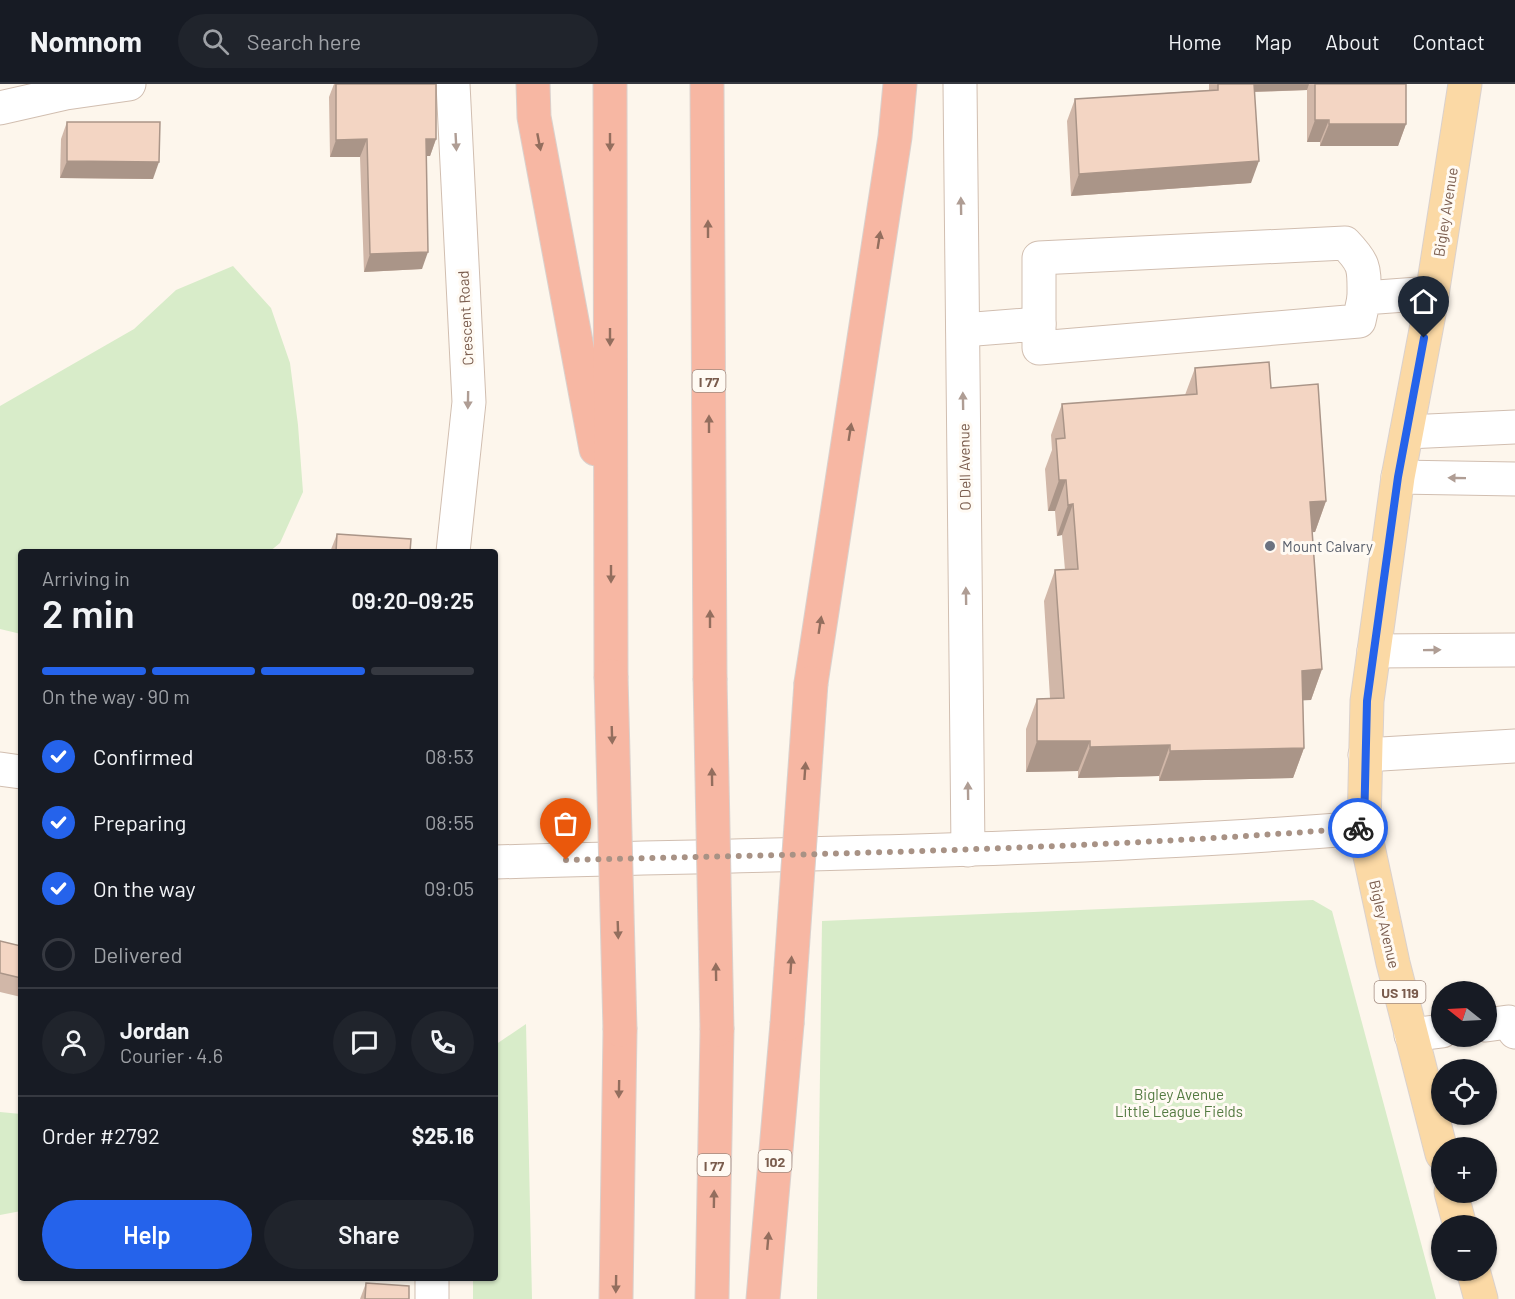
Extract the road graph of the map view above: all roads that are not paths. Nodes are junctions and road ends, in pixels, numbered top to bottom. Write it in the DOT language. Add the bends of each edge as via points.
graph roads {
  1 [pos="129,84"];
  2 [pos="453,84"];
  3 [pos="533,84"];
  4 [pos="610,84"];
  5 [pos="707,84"];
  6 [pos="900,84"];
  7 [pos="960,84"];
  8 [pos="1465,84"];
  9 [pos="0,108"];
  10 [pos="1432,293"];
  11 [pos="1364,298"];
  12 [pos="1039,324"];
  13 [pos="963,330"];
  14 [pos="1515,428"];
  15 [pos="1407,432"];
  16 [pos="1398,477"];
  17 [pos="1515,479"];
  18 [pos="611,530"];
  19 [pos="453,549"];
  20 [pos="1515,650"];
  21 [pos="1374,651"];
  22 [pos="1515,746"];
  23 [pos="1365,755"];
  24 [pos="0,769"];
  25 [pos="18,772"];
  26 [pos="1364,828"];
  27 [pos="968,850"];
  28 [pos="498,862"];
  29 [pos="1497,1024"];
  30 [pos="1515,1032"];
  31 [pos="1426,1033"];
  32 [pos="1440,1137"];
  33 [pos="432,1281"];
  34 [pos="1476,1281"];
  35 [pos="432,1299"];
  36 [pos="616,1299"];
  37 [pos="712,1299"];
  38 [pos="763,1299"];
  39 [pos="1481,1299"];
  1 -- 9 [label="street"];
  2 -- 19 [label="street, Crescent Road, one-way" via="469,402"];
  3 -- 18 [label="highway, one-way" via="534,117"];
  4 -- 18 [label="highway, one-way"];
  37 -- 5 [label="highway, I 77, one-way, bridge" via="717,1030 710,678"];
  38 -- 6 [label="highway, 102, one-way, bridge" via="811,683"];
  13 -- 7 [label="street, O Dell Avenue, one-way"];
  8 -- 10 [label="main road, Bigley Avenue / US 119"];
  10 -- 11 [label="street"];
  10 -- 15 [label="main road, Bigley Avenue / US 119"];
  11 -- 12 [label="street" via="1359,321 1039,348"];
  11 -- 12 [label="street" via="1364,267 1345,243 1039,258"];
  12 -- 13 [label="street"];
  27 -- 13 [label="street, O Dell Avenue, one-way"];
  14 -- 15 [label="street"];
  15 -- 16 [label="main road, Bigley Avenue / US 119"];
  17 -- 16 [label="street, one-way"];
  16 -- 21 [label="main road, Bigley Avenue / US 119"];
  18 -- 36 [label="highway, one-way, bridge" via="620,1030"];
  21 -- 20 [label="street, one-way"];
  21 -- 23 [label="main road, Bigley Avenue / US 119"];
  22 -- 23 [label="street"];
  23 -- 26 [label="main road, Bigley Avenue / US 119"];
  24 -- 25 [label="street"];
  26 -- 27 [label="street"];
  26 -- 31 [label="main road, Bigley Avenue / US 119"];
  27 -- 28 [label="street"];
  29 -- 30 [label="street" via="1508,1022"];
  31 -- 32 [label="main road, Bigley Avenue / US 119"];
  33 -- 35 [label="street"];
  34 -- 39 [label="main road"];
}
